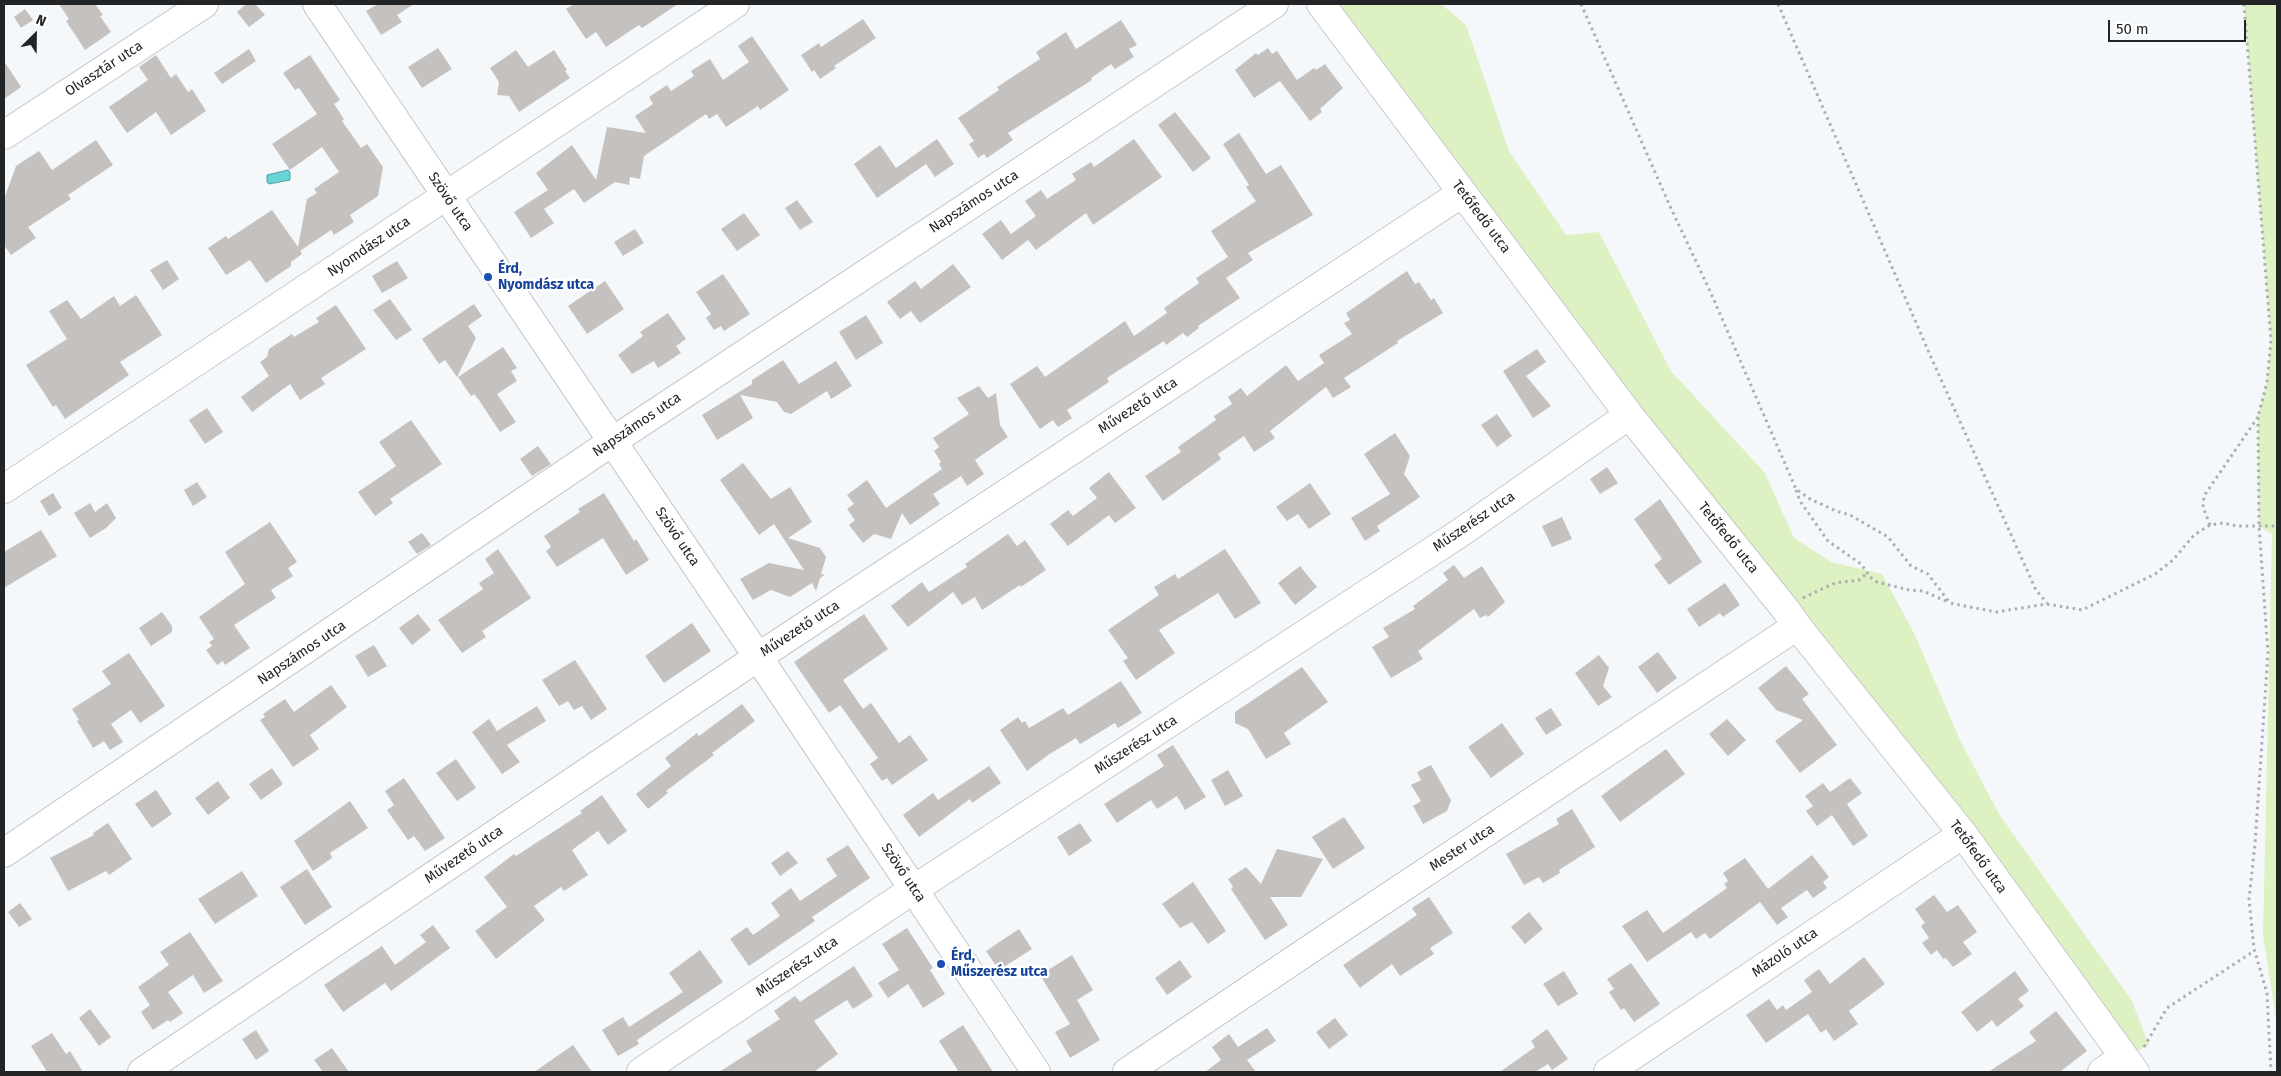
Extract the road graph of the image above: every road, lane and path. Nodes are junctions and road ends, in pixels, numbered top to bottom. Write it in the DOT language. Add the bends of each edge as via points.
graph roads {
  1 [pos="204,4"];
  2 [pos="317,4"];
  3 [pos="735,4"];
  4 [pos="1274,4"];
  5 [pos="1321,4"];
  6 [pos="1581,4"];
  7 [pos="1778,4"];
  8 [pos="2244,4"];
  9 [pos="4,135"];
  10 [pos="1462,193"];
  11 [pos="446,196"];
  12 [pos="1629,415"];
  13 [pos="2258,417"];
  14 [pos="612,442"];
  15 [pos="4,489"];
  16 [pos="1796,489"];
  17 [pos="2210,525"];
  18 [pos="2259,526"];
  19 [pos="2277,526"];
  20 [pos="1868,573"];
  21 [pos="1950,603"];
  22 [pos="2047,604"];
  23 [pos="1792,618"];
  24 [pos="758,657"];
  25 [pos="1963,834"];
  26 [pos="4,853"];
  27 [pos="914,889"];
  28 [pos="2254,951"];
  29 [pos="2123,1067"];
  30 [pos="142,1072"];
  31 [pos="641,1072"];
  32 [pos="1036,1072"];
  33 [pos="1127,1072"];
  34 [pos="1608,1072"];
  35 [pos="2271,1072"];
  1 -- 9 [label="street, Olvasztár utca"];
  2 -- 11 [label="street, Szövő utca"];
  3 -- 11 [label="street, Nyomdász utca"];
  4 -- 14 [label="street, Napszámos utca"];
  5 -- 10 [label="street, Tetőfedő utca"];
  6 -- 16 [label="path"];
  7 -- 22 [label="path" via="1930,355 2036,590"];
  8 -- 13 [label="path" via="2271,340 2267,382"];
  10 -- 12 [label="street, Tetőfedő utca"];
  10 -- 24 [label="street, Művezető utca"];
  11 -- 14 [label="street, Szövő utca"];
  11 -- 15 [label="street, Nyomdász utca"];
  12 -- 23 [label="street, Tetőfedő utca"];
  12 -- 27 [label="street, Műszerész utca" via="1452,539"];
  13 -- 17 [label="path" via="2204,496 2203,507"];
  13 -- 18 [label="path"];
  14 -- 24 [label="street, Szövő utca"];
  14 -- 26 [label="street, Napszámos utca"];
  16 -- 20 [label="path" via="1800,501 1828,541 1862,564"];
  16 -- 21 [label="path" via="1888,537 1911,566 1928,574"];
  17 -- 18 [label="path"];
  17 -- 22 [label="path" via="2194,535 2173,560 2135,585 2082,610"];
  18 -- 19 [label="path"];
  18 -- 28 [label="path" via="2268,653 2249,899"];
  20 -- 21 [label="path" via="1877,582 1923,591"];
  20 -- 23 [label="path" via="1852,582 1835,583 1817,590"];
  21 -- 22 [label="path" via="1996,612"];
  23 -- 25 [label="street, Tetőfedő utca"];
  23 -- 33 [label="street, Mester utca"];
  24 -- 27 [label="street, Szövő utca"];
  24 -- 30 [label="street, Művezető utca"];
  25 -- 29 [label="street, Tetőfedő utca"];
  25 -- 34 [label="street, Mázoló utca"];
  27 -- 31 [label="street, Műszerész utca"];
  27 -- 32 [label="street, Szövő utca"];
  28 -- 29 [label="path" via="2167,1008 2150,1039"];
  28 -- 35 [label="path" via="2267,994"];
}
